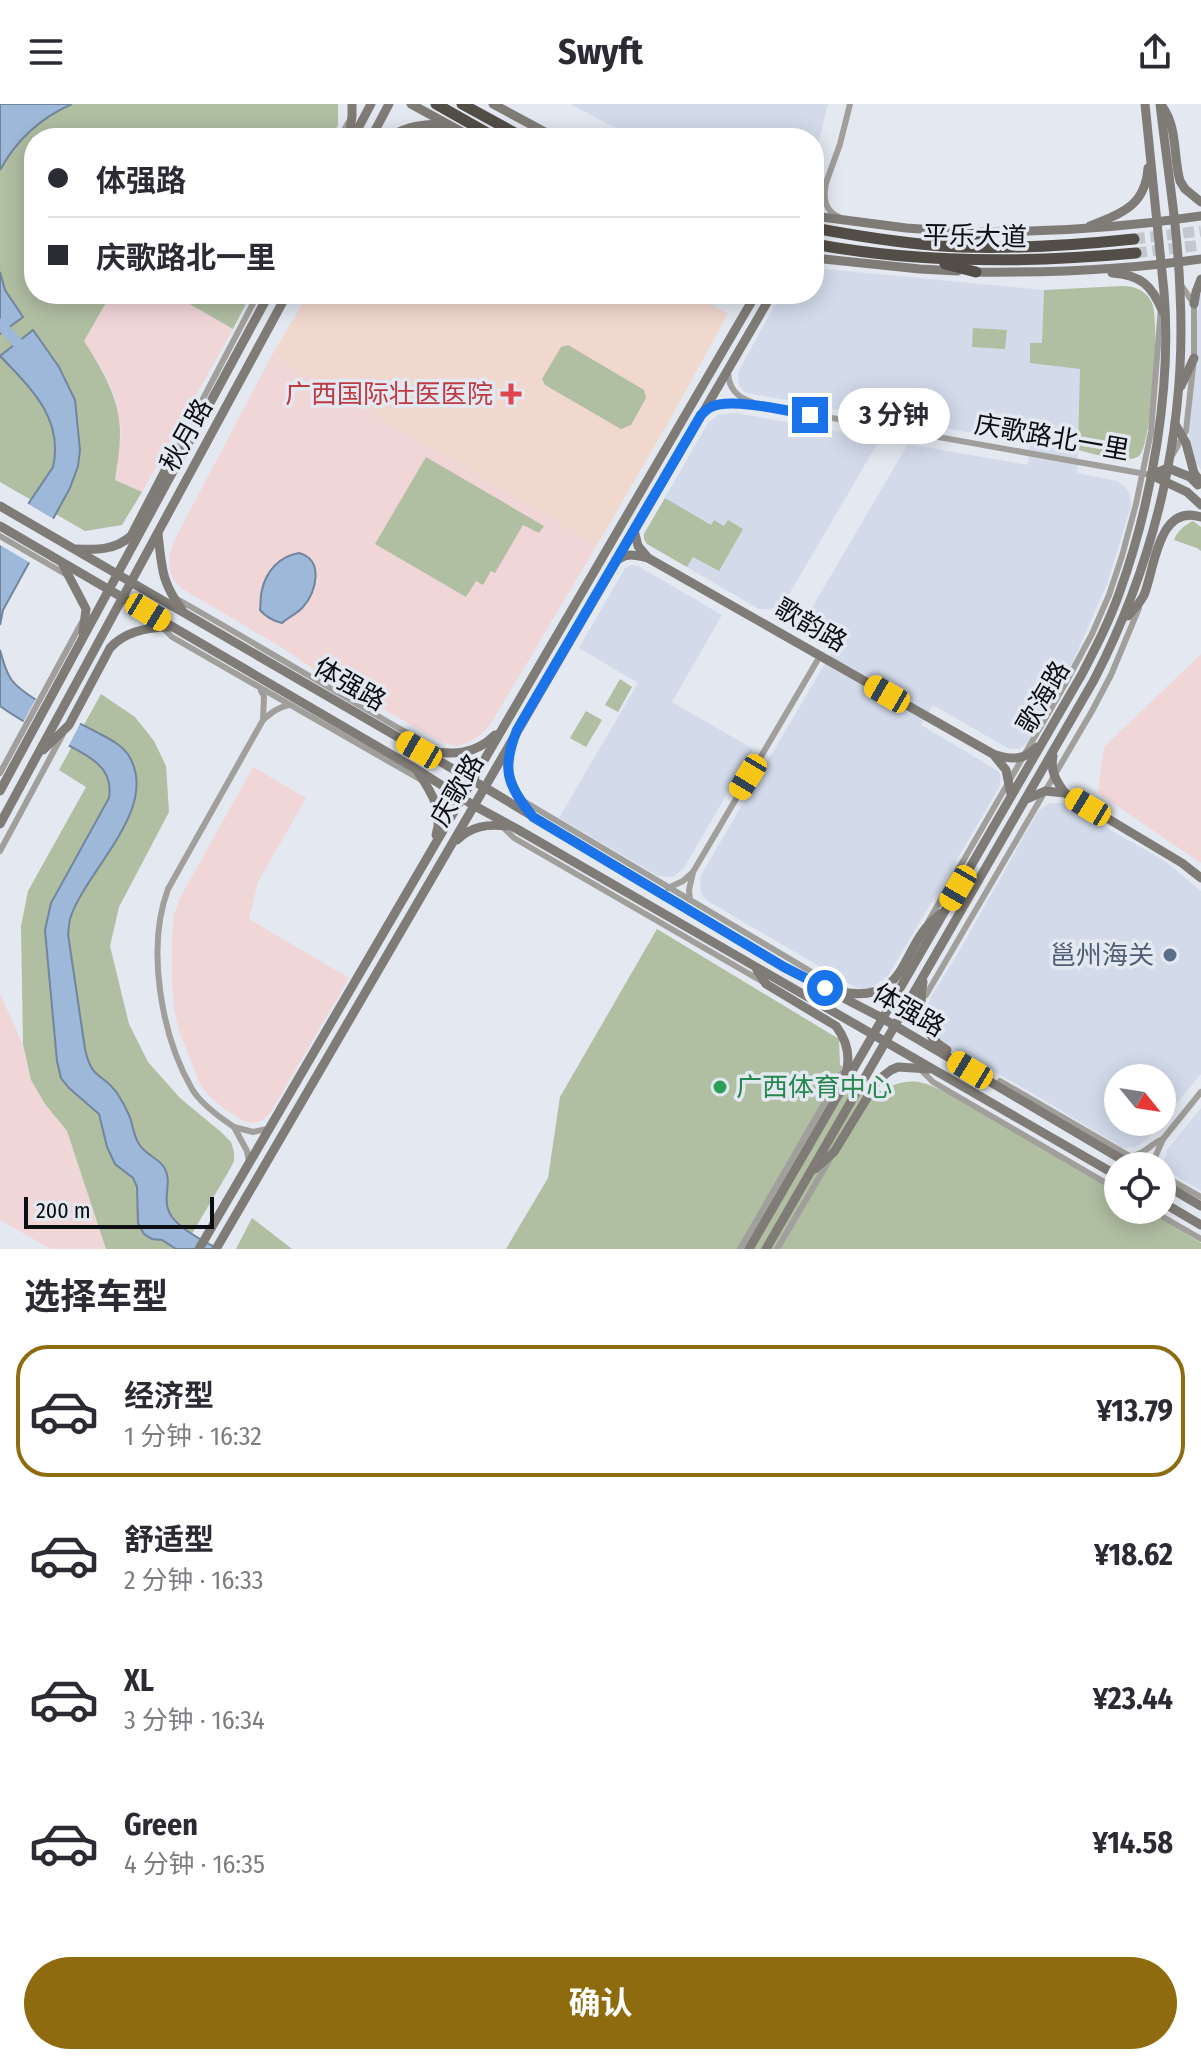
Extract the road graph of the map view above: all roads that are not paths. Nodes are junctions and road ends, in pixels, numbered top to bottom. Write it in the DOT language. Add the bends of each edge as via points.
graph roads {
  1 [pos="352,104"];
  2 [pos="371,104"];
  3 [pos="389,104"];
  4 [pos="411,104"];
  5 [pos="436,104"];
  6 [pos="462,104"];
  7 [pos="493,104"];
  8 [pos="850,104"];
  9 [pos="1145,104"];
  10 [pos="1160,104"];
  11 [pos="352,116"];
  12 [pos="450,125"];
  13 [pos="1147,125"];
  14 [pos="345,128"];
  15 [pos="351,128"];
  16 [pos="357,128"];
  17 [pos="376,128"];
  18 [pos="410,128"];
  19 [pos="455,128"];
  20 [pos="478,128"];
  21 [pos="506,128"];
  22 [pos="537,128"];
  23 [pos="826,183"];
  24 [pos="824,186"];
  25 [pos="1201,202"];
  26 [pos="1201,216"];
  27 [pos="824,217"];
  28 [pos="846,220"];
  29 [pos="1173,221"];
  30 [pos="1158,223"];
  31 [pos="824,229"];
  32 [pos="1081,230"];
  33 [pos="986,232"];
  34 [pos="1134,239"];
  35 [pos="923,244"];
  36 [pos="824,245"];
  37 [pos="1136,253"];
  38 [pos="917,258"];
  39 [pos="1201,259"];
  40 [pos="824,260"];
  41 [pos="1179,262"];
  42 [pos="1162,264"];
  43 [pos="1077,271"];
  44 [pos="976,272"];
  45 [pos="1201,279"];
  46 [pos="1180,283"];
  47 [pos="1164,292"];
  48 [pos="253,304"];
  49 [pos="264,304"];
  50 [pos="282,304"];
  51 [pos="751,304"];
  52 [pos="766,304"];
  53 [pos="1194,304"];
  54 [pos="1161,306"];
  55 [pos="1166,318"];
  56 [pos="1194,358"];
  57 [pos="729,368"];
  58 [pos="1179,389"];
  59 [pos="759,405"];
  60 [pos="701,415"];
  61 [pos="1175,424"];
  62 [pos="195,432"];
  63 [pos="1182,437"];
  64 [pos="208,439"];
  65 [pos="189,443"];
  66 [pos="169,463"];
  67 [pos="1169,464"];
  68 [pos="1147,474"];
  69 [pos="1164,482"];
  70 [pos="1201,484"];
  71 [pos="1201,505"];
  72 [pos="0,506"];
  73 [pos="1201,517"];
  74 [pos="0,526"];
  75 [pos="634,530"];
  76 [pos="157,533"];
  77 [pos="0,536"];
  78 [pos="71,548"];
  79 [pos="648,558"];
  80 [pos="614,565"];
  81 [pos="60,566"];
  82 [pos="118,574"];
  83 [pos="131,582"];
  84 [pos="109,590"];
  85 [pos="172,596"];
  86 [pos="122,597"];
  87 [pos="1142,599"];
  88 [pos="148,612"];
  89 [pos="184,613"];
  90 [pos="85,616"];
  91 [pos="1121,624"];
  92 [pos="162,627"];
  93 [pos="173,627"];
  94 [pos="81,642"];
  95 [pos="820,656"];
  96 [pos="62,668"];
  97 [pos="259,688"];
  98 [pos="526,689"];
  99 [pos="537,695"];
  100 [pos="290,705"];
  101 [pos="263,720"];
  102 [pos="505,724"];
  103 [pos="69,725"];
  104 [pos="517,730"];
  105 [pos="1043,741"];
  106 [pos="1054,748"];
  107 [pos="18,750"];
  108 [pos="419,750"];
  109 [pos="435,752"];
  110 [pos="993,754"];
  111 [pos="1022,758"];
  112 [pos="36,759"];
  113 [pos="445,765"];
  114 [pos="416,769"];
  115 [pos="0,773"];
  116 [pos="1054,776"];
  117 [pos="1010,780"];
  118 [pos="472,781"];
  119 [pos="425,782"];
  120 [pos="484,787"];
  121 [pos="0,791"];
  122 [pos="1045,791"];
  123 [pos="1065,793"];
  124 [pos="1011,796"];
  125 [pos="462,798"];
  126 [pos="520,799"];
  127 [pos="1023,801"];
  128 [pos="473,805"];
  129 [pos="490,815"];
  130 [pos="533,817"];
  131 [pos="0,824"];
  132 [pos="501,825"];
  133 [pos="517,829"];
  134 [pos="0,851"];
  135 [pos="429,855"];
  136 [pos="440,861"];
  137 [pos="693,872"];
  138 [pos="1201,878"];
  139 [pos="670,887"];
  140 [pos="657,891"];
  141 [pos="690,899"];
  142 [pos="945,911"];
  143 [pos="692,912"];
  144 [pos="928,922"];
  145 [pos="755,967"];
  146 [pos="928,968"];
  147 [pos="766,984"];
  148 [pos="825,988"];
  149 [pos="845,992"];
  150 [pos="921,998"];
  151 [pos="856,1004"];
  152 [pos="904,1010"];
  153 [pos="882,1018"];
  154 [pos="895,1026"];
  155 [pos="873,1034"];
  156 [pos="886,1041"];
  157 [pos="905,1052"];
  158 [pos="857,1062"];
  159 [pos="919,1067"];
  160 [pos="847,1070"];
  161 [pos="940,1072"];
  162 [pos="1000,1081"];
  163 [pos="840,1090"];
  164 [pos="1201,1092"];
  165 [pos="1015,1097"];
  166 [pos="234,1127"];
  167 [pos="270,1127"];
  168 [pos="1163,1139"];
  169 [pos="834,1152"];
  170 [pos="1108,1152"];
  171 [pos="1117,1152"];
  172 [pos="1144,1152"];
  173 [pos="1157,1152"];
  174 [pos="249,1164"];
  175 [pos="1104,1168"];
  176 [pos="810,1174"];
  177 [pos="242,1176"];
  178 [pos="1104,1182"];
  179 [pos="254,1183"];
  180 [pos="1176,1183"];
  181 [pos="1176,1191"];
  182 [pos="1201,1197"];
  183 [pos="1201,1206"];
  184 [pos="1176,1210"];
  185 [pos="1175,1224"];
  186 [pos="1201,1225"];
  187 [pos="1201,1239"];
  188 [pos="199,1249"];
  189 [pos="216,1249"];
  190 [pos="740,1249"];
  191 [pos="749,1249"];
  192 [pos="766,1249"];
  193 [pos="777,1249"];
  1 -- 11 [label="main road"];
  2 -- 16 [label="main road"];
  3 -- 17 [label="main road"];
  4 -- 12 [label="main road"];
  5 -- 20 [label="highway"];
  6 -- 21 [label="highway"];
  7 -- 22 [label="main road"];
  8 -- 23 [label="street"];
  9 -- 13 [label="main road, 歌海路"];
  10 -- 25 [label="main road" via="1172,124 1180,181"];
  10 -- 29 [label="main road, 歌海路"];
  11 -- 14 [label="street"];
  11 -- 15 [label="main road"];
  12 -- 18 [label="main road"];
  12 -- 19 [label="main road"];
  13 -- 30 [label="main road, 歌海路"];
  13 -- 32 [label="main road" via="1143,192 1126,211"];
  23 -- 24 [label="street"];
  23 -- 28 [label="street" via="825,203"];
  26 -- 29 [label="main road"];
  27 -- 28 [label="main road"];
  28 -- 33 [label="main road"];
  29 -- 30 [label="main road"];
  29 -- 41 [label="main road, 歌海路"];
  30 -- 32 [label="main road"];
  30 -- 42 [label="main road, 歌海路"];
  31 -- 35 [label="highway, 平乐大道"];
  32 -- 33 [label="main road"];
  33 -- 35 [label="highway"];
  34 -- 35 [label="highway, 平乐大道"];
  36 -- 38 [label="highway, 平乐大道"];
  37 -- 38 [label="highway, 平乐大道"];
  38 -- 44 [label="highway"];
  39 -- 41 [label="main road"];
  40 -- 44 [label="main road"];
  41 -- 42 [label="main road"];
  41 -- 46 [label="main road, 歌海路"];
  42 -- 43 [label="main road"];
  42 -- 47 [label="main road, 歌海路"];
  43 -- 44 [label="main road"];
  43 -- 54 [label="main road" via="1135,277 1146,283"];
  45 -- 53 [label="main road"];
  46 -- 53 [label="street"];
  46 -- 58 [label="main road, 歌海路"];
  47 -- 54 [label="street"];
  47 -- 55 [label="main road, 歌海路"];
  48 -- 66 [label="street"];
  49 -- 62 [label="main road, 秋月路"];
  50 -- 64 [label="main road, 秋月路"];
  51 -- 98 [label="main road, 庆歌路"];
  52 -- 57 [label="main road, 庆歌路"];
  53 -- 56 [label="street"];
  54 -- 55 [label="main road"];
  54 -- 68 [label="street"];
  55 -- 68 [label="main road, 歌海路" via="1156,448"];
  56 -- 58 [label="main road"];
  56 -- 63 [label="street"];
  57 -- 59 [label="street, 庆歌路北一里" via="733,390"];
  57 -- 60 [label="main road, 庆歌路"];
  58 -- 61 [label="main road, 歌海路"];
  59 -- 60 [label="street, 庆歌路北一里" via="712,406"];
  59 -- 68 [label="street, 庆歌路北一里"];
  60 -- 75 [label="main road, 庆歌路"];
  61 -- 63 [label="main road"];
  61 -- 67 [label="main road, 歌海路"];
  62 -- 64 [label="main road"];
  62 -- 65 [label="main road, 秋月路"];
  63 -- 67 [label="street"];
  63 -- 70 [label="main road"];
  64 -- 76 [label="main road, 秋月路"];
  65 -- 66 [label="main road"];
  65 -- 82 [label="main road, 秋月路"];
  66 -- 78 [label="main road" via="131,536 105,549"];
  67 -- 68 [label="main road"];
  67 -- 69 [label="main road, 歌海路"];
  67 -- 70 [label="main road"];
  68 -- 69 [label="main road"];
  68 -- 105 [label="main road, 歌海路" via="1137,538 1120,592 1089,661"];
  68 -- 111 [label="street" via="1109,595"];
  69 -- 71 [label="main road"];
  69 -- 91 [label="main road, 歌海路" via="1151,540"];
  72 -- 78 [label="main road, 体强路"];
  73 -- 87 [label="main road" via="1180,515 1166,529"];
  74 -- 81 [label="main road, 体强路"];
  75 -- 79 [label="main road"];
  75 -- 80 [label="main road, 庆歌路"];
  76 -- 83 [label="main road, 秋月路"];
  76 -- 85 [label="main road" via="162,575"];
  77 -- 81 [label="street"];
  78 -- 82 [label="main road, 体强路"];
  79 -- 80 [label="main road" via="628,555"];
  79 -- 95 [label="main road, 歌韵路"];
  80 -- 99 [label="main road, 庆歌路"];
  81 -- 84 [label="main road, 体强路"];
  81 -- 90 [label="main road" via="70,577"];
  82 -- 83 [label="main road, 体强路"];
  82 -- 84 [label="main road, 秋月路"];
  83 -- 86 [label="main road, 秋月路"];
  83 -- 89 [label="main road, 体强路"];
  84 -- 86 [label="main road, 体强路"];
  84 -- 94 [label="main road, 秋月路"];
  85 -- 89 [label="main road"];
  85 -- 109 [label="street"];
  86 -- 88 [label="main road, 体强路"];
  86 -- 112 [label="main road, 秋月路"];
  87 -- 91 [label="main road"];
  87 -- 116 [label="street" via="1111,675"];
  88 -- 92 [label="street"];
  88 -- 93 [label="main road, 体强路"];
  89 -- 108 [label="main road, 体强路"];
  90 -- 94 [label="main road"];
  90 -- 96 [label="street"];
  91 -- 106 [label="main road, 歌海路"];
  92 -- 93 [label="main road"];
  92 -- 97 [label="street"];
  92 -- 103 [label="main road" via="118,639"];
  93 -- 114 [label="main road, 体强路"];
  94 -- 96 [label="main road, 秋月路"];
  95 -- 110 [label="main road, 歌韵路"];
  95 -- 137 [label="street"];
  96 -- 107 [label="main road, 秋月路"];
  97 -- 100 [label="street"];
  97 -- 101 [label="street"];
  98 -- 99 [label="main road"];
  98 -- 102 [label="main road, 庆歌路"];
  99 -- 104 [label="main road, 庆歌路"];
  100 -- 101 [label="street"];
  100 -- 119 [label="street"];
  101 -- 166 [label="street" via="168,889 158,943 167,1027 176,1052 199,1098"];
  102 -- 109 [label="main road" via="471,751"];
  102 -- 118 [label="main road, 庆歌路"];
  103 -- 112 [label="main road"];
  103 -- 134 [label="street"];
  104 -- 120 [label="main road, 庆歌路"];
  104 -- 126 [label="main road" via="507,768"];
  105 -- 111 [label="main road"];
  105 -- 124 [label="main road, 歌海路"];
  106 -- 116 [label="main road"];
  106 -- 127 [label="main road, 歌海路"];
  107 -- 115 [label="street"];
  107 -- 121 [label="main road"];
  108 -- 109 [label="main road"];
  108 -- 113 [label="main road, 体强路"];
  109 -- 113 [label="street"];
  110 -- 111 [label="main road, 歌韵路"];
  110 -- 117 [label="main road, 歌韵路"];
  111 -- 117 [label="street"];
  112 -- 131 [label="main road"];
  113 -- 118 [label="main road, 体强路"];
  114 -- 119 [label="main road"];
  114 -- 125 [label="main road, 体强路"];
  116 -- 122 [label="street"];
  116 -- 123 [label="main road"];
  117 -- 124 [label="main road, 歌韵路"];
  117 -- 144 [label="street"];
  118 -- 120 [label="main road, 体强路"];
  118 -- 125 [label="main road, 庆歌路"];
  119 -- 135 [label="main road" via="439,813"];
  120 -- 128 [label="main road, 庆歌路"];
  120 -- 130 [label="main road, 体强路"];
  122 -- 123 [label="main road"];
  122 -- 127 [label="main road"];
  122 -- 150 [label="street"];
  123 -- 138 [label="main road"];
  124 -- 142 [label="main road, 歌海路"];
  125 -- 128 [label="main road, 体强路"];
  125 -- 135 [label="main road, 庆歌路"];
  126 -- 130 [label="main road"];
  126 -- 139 [label="street"];
  127 -- 146 [label="main road, 歌海路"];
  128 -- 129 [label="main road, 体强路"];
  128 -- 136 [label="main road, 庆歌路"];
  129 -- 132 [label="street"];
  129 -- 133 [label="main road, 体强路"];
  130 -- 140 [label="main road, 体强路"];
  132 -- 133 [label="main road"];
  132 -- 136 [label="main road" via="466,831"];
  132 -- 147 [label="street" via="514,838"];
  133 -- 145 [label="main road, 体强路"];
  135 -- 167 [label="main road, 庆歌路"];
  136 -- 179 [label="main road, 庆歌路"];
  137 -- 139 [label="street"];
  137 -- 141 [label="street"];
  139 -- 140 [label="street"];
  139 -- 141 [label="street"];
  140 -- 143 [label="main road, 体强路"];
  141 -- 143 [label="street"];
  141 -- 149 [label="street"];
  142 -- 144 [label="main road"];
  142 -- 153 [label="main road, 歌海路"];
  143 -- 148 [label="main road, 体强路"];
  144 -- 149 [label="main road" via="895,979 871,993"];
  145 -- 147 [label="main road"];
  145 -- 155 [label="main road, 体强路"];
  146 -- 150 [label="main road"];
  146 -- 152 [label="main road, 歌海路"];
  147 -- 160 [label="main road" via="836,1026 847,1049"];
  148 -- 149 [label="main road"];
  148 -- 151 [label="main road, 体强路"];
  149 -- 151 [label="street"];
  150 -- 152 [label="street"];
  150 -- 162 [label="main road" via="931,1037"];
  151 -- 153 [label="main road, 体强路"];
  152 -- 154 [label="main road, 歌海路"];
  153 -- 154 [label="main road, 体强路"];
  153 -- 155 [label="main road, 歌海路"];
  154 -- 156 [label="main road, 歌海路"];
  154 -- 165 [label="main road, 体强路"];
  155 -- 156 [label="main road, 体强路"];
  155 -- 158 [label="main road, 歌海路"];
  156 -- 157 [label="main road, 体强路"];
  156 -- 176 [label="main road, 歌海路"];
  157 -- 159 [label="street"];
  157 -- 161 [label="main road, 体强路"];
  158 -- 160 [label="street"];
  158 -- 163 [label="main road, 歌海路"];
  159 -- 161 [label="main road"];
  159 -- 169 [label="main road" via="898,1067 878,1080"];
  159 -- 178 [label="street" via="933,1082"];
  160 -- 163 [label="main road"];
  160 -- 190 [label="street"];
  161 -- 175 [label="main road, 体强路"];
  162 -- 165 [label="main road"];
  162 -- 171 [label="street"];
  163 -- 191 [label="main road, 歌海路"];
  164 -- 168 [label="street"];
  165 -- 170 [label="main road, 体强路"];
  166 -- 167 [label="street" via="253,1132"];
  166 -- 174 [label="street"];
  167 -- 174 [label="main road, 庆歌路"];
  168 -- 172 [label="street"];
  168 -- 173 [label="street"];
  169 -- 176 [label="main road"];
  169 -- 193 [label="street"];
  174 -- 177 [label="main road, 庆歌路"];
  176 -- 192 [label="main road, 歌海路"];
  177 -- 179 [label="main road"];
  177 -- 188 [label="main road, 庆歌路"];
  179 -- 189 [label="main road, 庆歌路"];
  180 -- 182 [label="street"];
  181 -- 183 [label="main road"];
  184 -- 186 [label="main road"];
  185 -- 187 [label="street"];
}
